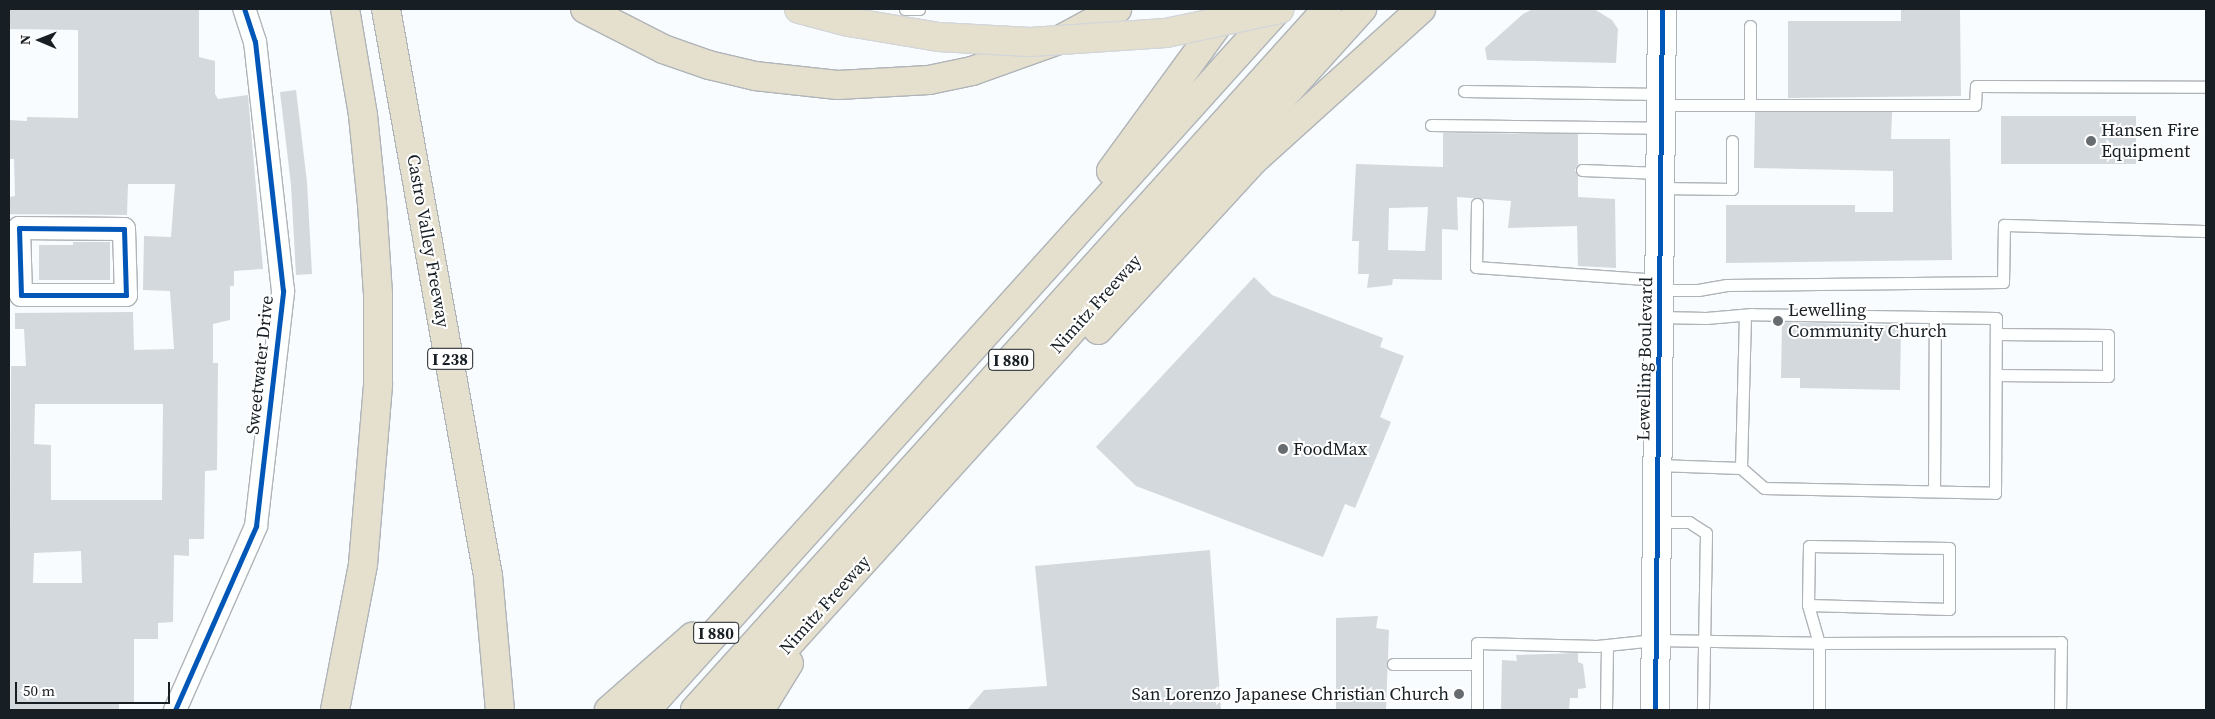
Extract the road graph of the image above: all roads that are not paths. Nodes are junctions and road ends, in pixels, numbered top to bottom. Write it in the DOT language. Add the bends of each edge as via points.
graph roads {
  1 [pos="244,9"];
  2 [pos="345,9"];
  3 [pos="386,9"];
  4 [pos="585,9"];
  5 [pos="799,9"];
  6 [pos="905,9"];
  7 [pos="918,9"];
  8 [pos="1117,9"];
  9 [pos="1229,9"];
  10 [pos="1279,9"];
  11 [pos="1327,9"];
  12 [pos="1362,9"];
  13 [pos="1421,9"];
  14 [pos="1662,9"];
  15 [pos="1750,26"];
  16 [pos="2206,87"];
  17 [pos="1464,91"];
  18 [pos="1750,105"];
  19 [pos="1661,109"];
  20 [pos="1431,125"];
  21 [pos="1732,141"];
  22 [pos="1582,170"];
  23 [pos="1660,181"];
  24 [pos="1477,204"];
  25 [pos="14,228"];
  26 [pos="2206,231"];
  27 [pos="1659,285"];
  28 [pos="1016,301"];
  29 [pos="1745,315"];
  30 [pos="1659,317"];
  31 [pos="1935,317"];
  32 [pos="1996,334"];
  33 [pos="1996,374"];
  34 [pos="966,450"];
  35 [pos="1657,465"];
  36 [pos="1741,468"];
  37 [pos="1934,491"];
  38 [pos="1657,522"];
  39 [pos="785,556"];
  40 [pos="826,604"];
  41 [pos="1808,605"];
  42 [pos="1655,640"];
  43 [pos="1704,641"];
  44 [pos="1819,643"];
  45 [pos="1608,645"];
  46 [pos="1393,664"];
  47 [pos="1477,664"];
  48 [pos="335,708"];
  49 [pos="175,710"];
  50 [pos="500,710"];
  51 [pos="609,710"];
  52 [pos="646,710"];
  53 [pos="695,710"];
  54 [pos="729,710"];
  55 [pos="760,710"];
  56 [pos="1477,710"];
  57 [pos="1606,710"];
  58 [pos="1655,710"];
  59 [pos="1704,710"];
  60 [pos="1819,710"];
  61 [pos="2060,710"];
  1 -- 49 [label="street, Sweetwater Drive" via="255,42 283,291 256,526"];
  2 -- 48 [label="highway" via="369,168 378,366 368,518 356,607"];
  3 -- 50 [label="highway, Castro Valley Freeway / I 238" via="488,576"];
  4 -- 8 [label="highway" via="663,49 709,65 764,77 838,86 910,82 972,70 1059,40"];
  5 -- 10 [label="highway, bridge" via="849,22 939,37 1030,42 1166,33"];
  6 -- 7 [label="lane"];
  9 -- 28 [label="highway"];
  10 -- 28 [label="highway, I 880"];
  11 -- 53 [label="highway, I 880"];
  12 -- 34 [label="highway, Nimitz Freeway / I 880"];
  13 -- 34 [label="highway" via="1254,160 1103,325"];
  14 -- 19 [label="main road, Lewelling Boulevard"];
  15 -- 18 [label="lane"];
  16 -- 18 [label="lane" via="1976,86 1976,105"];
  17 -- 19 [label="lane"];
  18 -- 19 [label="lane"];
  19 -- 20 [label="lane"];
  19 -- 23 [label="main road, Lewelling Boulevard"];
  21 -- 23 [label="lane" via="1732,189"];
  22 -- 23 [label="lane"];
  23 -- 27 [label="main road, Lewelling Boulevard"];
  24 -- 27 [label="lane" via="1476,267"];
  25 -- 25 [label="street" via="21,295 126,294 124,229"];
  26 -- 27 [label="lane" via="2004,225 2003,282 1727,285 1698,290"];
  27 -- 30 [label="main road, Lewelling Boulevard"];
  28 -- 39 [label="highway, I 880"];
  29 -- 30 [label="lane"];
  29 -- 31 [label="lane"];
  29 -- 36 [label="lane"];
  30 -- 35 [label="main road, Lewelling Boulevard"];
  31 -- 32 [label="lane" via="1996,318"];
  31 -- 37 [label="lane"];
  32 -- 33 [label="lane"];
  32 -- 33 [label="lane" via="2108,336 2108,376"];
  33 -- 37 [label="lane" via="1994,493"];
  34 -- 40 [label="highway, Nimitz Freeway / I 880"];
  35 -- 36 [label="lane"];
  35 -- 38 [label="main road, Lewelling Boulevard"];
  36 -- 37 [label="lane" via="1764,488"];
  38 -- 42 [label="main road, Lewelling Boulevard"];
  38 -- 43 [label="lane" via="1689,522 1706,533"];
  39 -- 51 [label="highway"];
  39 -- 52 [label="highway, I 880"];
  40 -- 54 [label="highway, Nimitz Freeway / I 880"];
  40 -- 55 [label="highway"];
  41 -- 41 [label="lane" via="1809,546 1949,548 1949,609"];
  41 -- 44 [label="lane"];
  42 -- 43 [label="lane"];
  42 -- 45 [label="lane"];
  42 -- 58 [label="main road, Lewelling Boulevard"];
  43 -- 44 [label="lane"];
  43 -- 59 [label="lane"];
  44 -- 60 [label="lane"];
  44 -- 61 [label="lane" via="2061,642"];
  45 -- 47 [label="lane" via="1477,643"];
  45 -- 57 [label="lane"];
  46 -- 47 [label="lane"];
  47 -- 56 [label="lane"];
}
